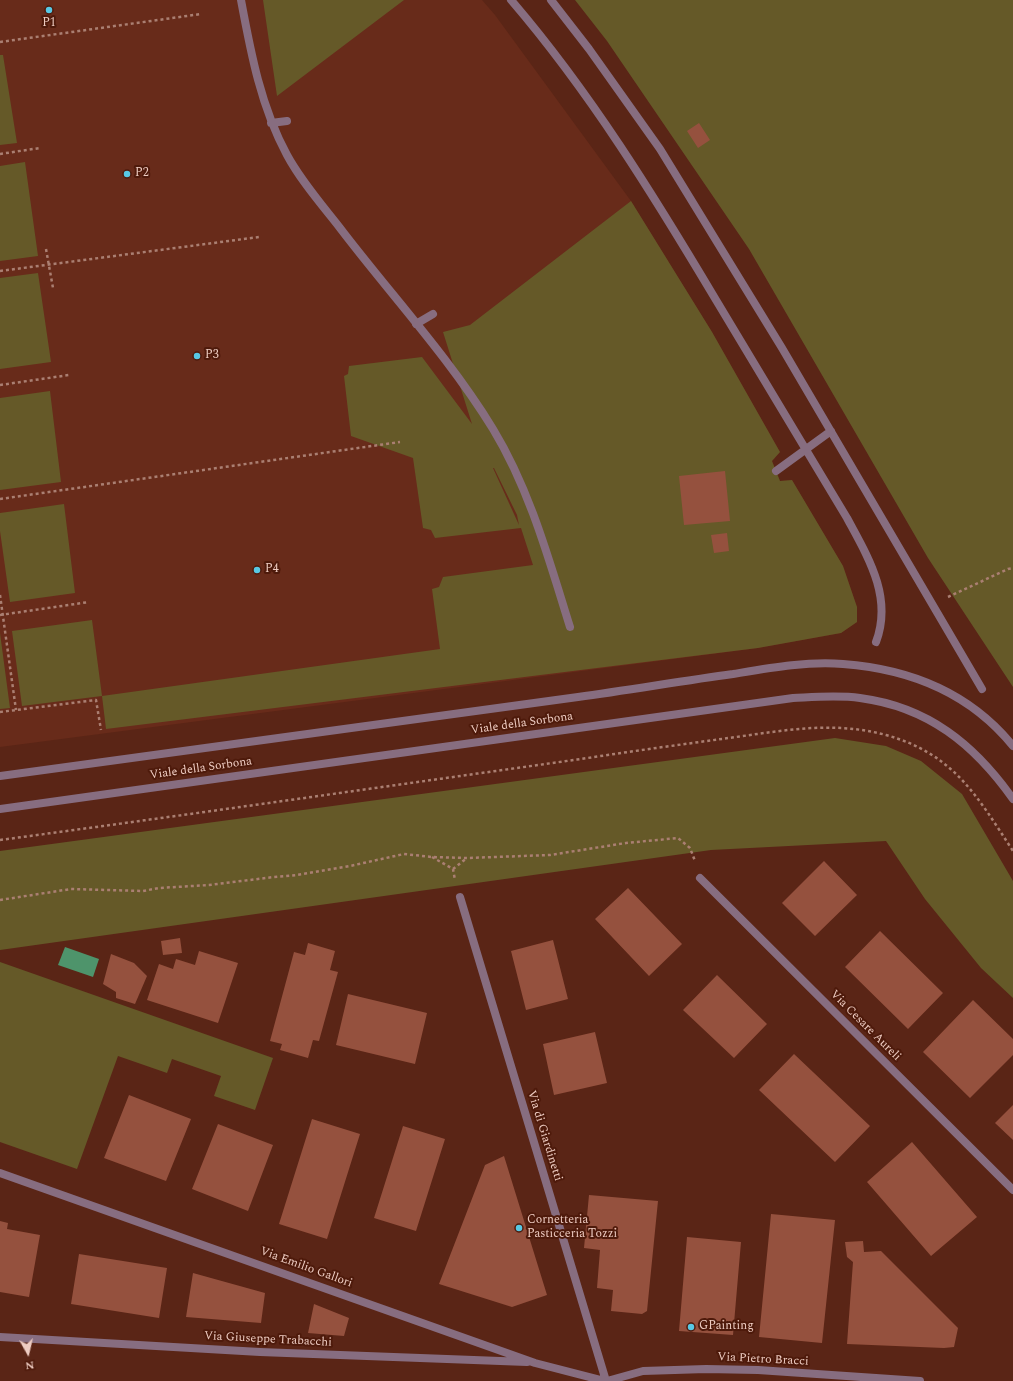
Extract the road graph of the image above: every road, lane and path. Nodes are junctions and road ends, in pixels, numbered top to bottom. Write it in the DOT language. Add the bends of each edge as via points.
graph roads {
  1 [pos="241,0"];
  2 [pos="511,0"];
  3 [pos="551,0"];
  4 [pos="201,14"];
  5 [pos="0,42"];
  6 [pos="287,121"];
  7 [pos="272,123"];
  8 [pos="40,148"];
  9 [pos="0,154"];
  10 [pos="259,237"];
  11 [pos="46,249"];
  12 [pos="49,265"];
  13 [pos="0,271"];
  14 [pos="53,288"];
  15 [pos="433,314"];
  16 [pos="416,324"];
  17 [pos="69,375"];
  18 [pos="0,385"];
  19 [pos="831,431"];
  20 [pos="400,442"];
  21 [pos="805,449"];
  22 [pos="776,471"];
  23 [pos="0,499"];
  24 [pos="1013,568"];
  25 [pos="0,595"];
  26 [pos="89,602"];
  27 [pos="933,606"];
  28 [pos="1,614"];
  29 [pos="570,627"];
  30 [pos="876,642"];
  31 [pos="982,690"];
  32 [pos="16,710"];
  33 [pos="0,712"];
  34 [pos="100,730"];
  35 [pos="1013,746"];
  36 [pos="0,776"];
  37 [pos="1013,799"];
  38 [pos="0,809"];
  39 [pos="0,840"];
  40 [pos="1013,851"];
  41 [pos="432,857"];
  42 [pos="467,858"];
  43 [pos="453,869"];
  44 [pos="700,878"];
  45 [pos="460,898"];
  46 [pos="0,900"];
  47 [pos="0,1173"];
  48 [pos="1013,1190"];
  49 [pos="0,1337"];
  50 [pos="535,1363"];
  51 [pos="606,1381"];
  52 [pos="920,1381"];
  1 -- 7 [label="street" via="258,81"];
  2 -- 21 [label="street" via="608,126"];
  3 -- 19 [label="street" via="660,149"];
  4 -- 5 [label="path"];
  6 -- 7 [label="street"];
  7 -- 16 [label="street" via="288,157 308,187"];
  8 -- 9 [label="path"];
  10 -- 12 [label="path"];
  11 -- 12 [label="path"];
  12 -- 13 [label="path"];
  12 -- 14 [label="path"];
  15 -- 16 [label="street"];
  16 -- 29 [label="street" via="477,403 506,452 541,535"];
  17 -- 18 [label="path"];
  19 -- 21 [label="street"];
  19 -- 27 [label="street"];
  20 -- 23 [label="path"];
  21 -- 22 [label="street"];
  21 -- 30 [label="street" via="860,542 875,575 882,609"];
  24 -- 27 [label="path" via="959,591"];
  25 -- 28 [label="path"];
  26 -- 28 [label="path"];
  27 -- 31 [label="street"];
  28 -- 32 [label="path"];
  32 -- 33 [label="path"];
  32 -- 34 [label="path" via="96,700"];
  35 -- 36 [label="street, Viale della Sorbona" via="981,713 944,690 892,671 830,663 769,668 580,697"];
  37 -- 38 [label="street, Viale della Sorbona" via="984,763 964,744 934,722 907,710 876,701 816,697 793,698"];
  39 -- 40 [label="path" via="828,726 884,734 913,744 938,758 976,795"];
  41 -- 42 [label="path"];
  41 -- 43 [label="path"];
  41 -- 46 [label="path" via="404,854 296,875 209,885 144,891 71,888"];
  42 -- 43 [label="path"];
  42 -- 44 [label="path" via="550,855 678,838 690,848"];
  43 -- 45 [label="path"];
  44 -- 48 [label="street, Via Cesare Aureli"];
  45 -- 51 [label="street, Via di Giardinetti"];
  47 -- 50 [label="street, Via Emilio Gallori"];
  49 -- 50 [label="street, Via Giuseppe Trabacchi" via="260,1352"];
  50 -- 51 [label="street, Via Emilio Gallori"];
  51 -- 52 [label="street, Via Pietro Bracci" via="643,1371 706,1369"];
}
